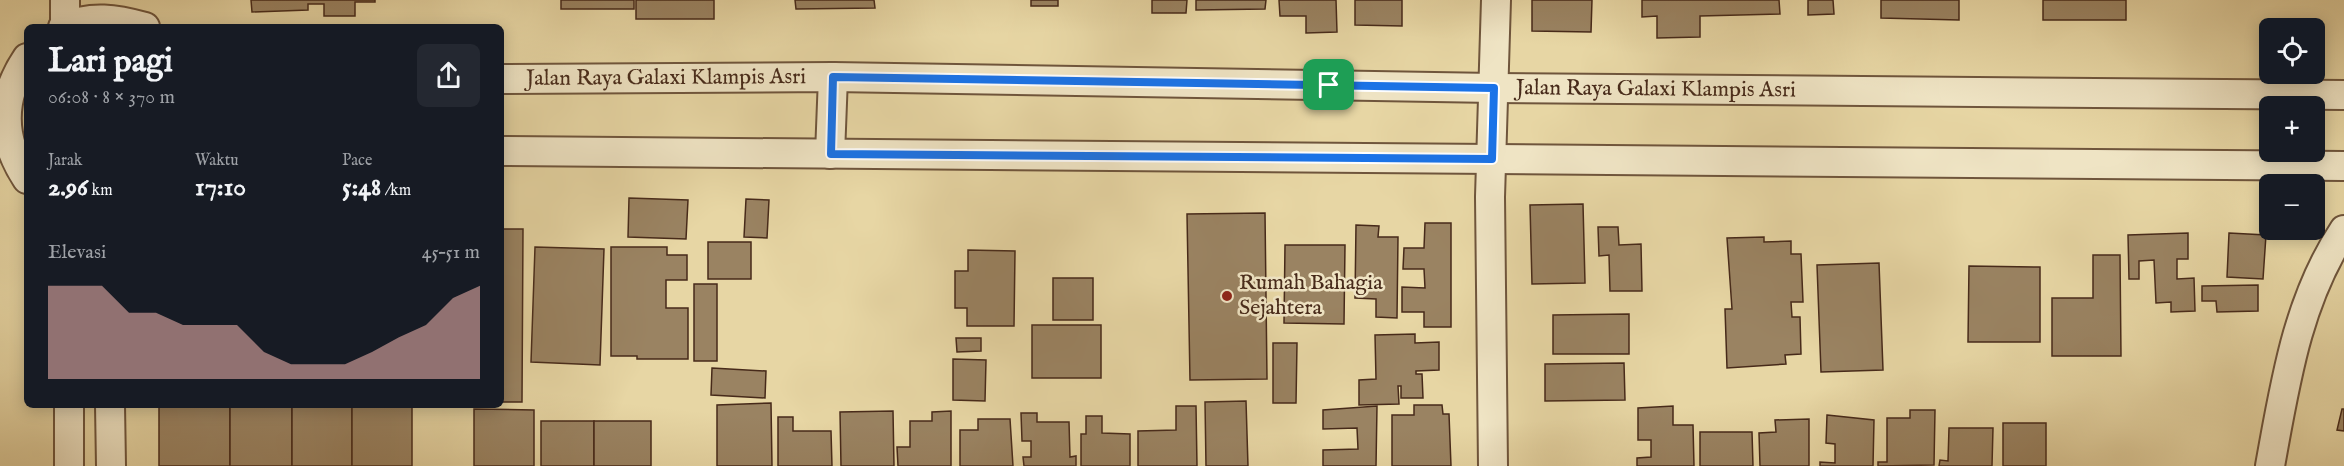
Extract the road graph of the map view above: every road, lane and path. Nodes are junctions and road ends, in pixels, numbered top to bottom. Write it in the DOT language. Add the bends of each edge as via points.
graph roads {
  1 [pos="1496,0"];
  2 [pos="114,9"];
  3 [pos="64,18"];
  4 [pos="140,24"];
  5 [pos="13,72"];
  6 [pos="833,77"];
  7 [pos="504,79"];
  8 [pos="1494,88"];
  9 [pos="2344,95"];
  10 [pos="504,151"];
  11 [pos="831,154"];
  12 [pos="1492,159"];
  13 [pos="13,165"];
  14 [pos="2344,166"];
  15 [pos="2344,230"];
  16 [pos="69,408"];
  17 [pos="110,408"];
  18 [pos="69,466"];
  19 [pos="111,466"];
  20 [pos="1493,466"];
  21 [pos="2270,466"];
  1 -- 8 [label="street"];
  2 -- 3 [label="street" via="89,19"];
  2 -- 4 [label="street"];
  5 -- 13 [label="street" via="5,119"];
  6 -- 7 [label="street, Jalan Raya Galaxi Klampis Asri"];
  6 -- 8 [label="street, Jalan Raya Galaxi Klampis Asri"];
  6 -- 11 [label="street"];
  8 -- 9 [label="street, Jalan Raya Galaxi Klampis Asri"];
  8 -- 12 [label="street"];
  10 -- 11 [label="street"];
  11 -- 12 [label="street"];
  12 -- 14 [label="street"];
  12 -- 20 [label="street"];
  15 -- 21 [label="street" via="2326,257 2300,319"];
  16 -- 18 [label="street"];
  17 -- 19 [label="street"];
}
